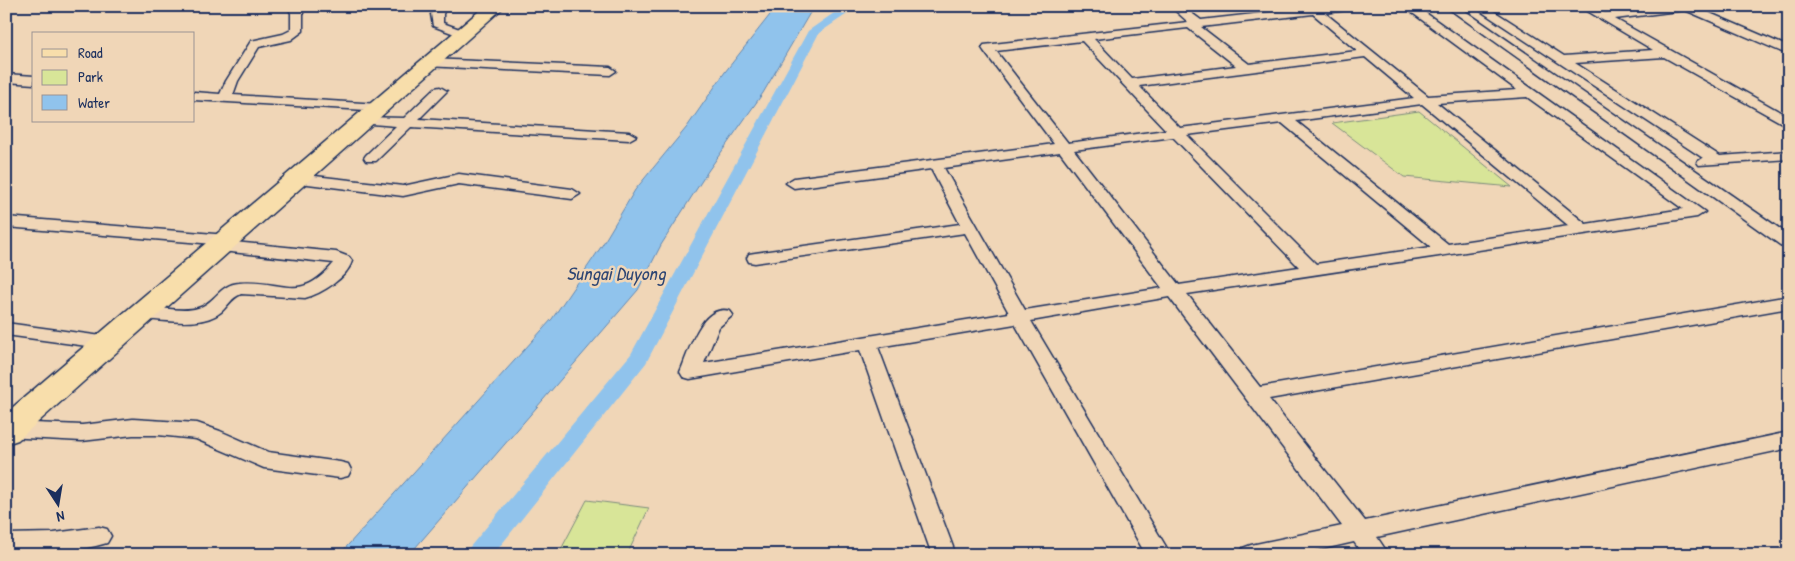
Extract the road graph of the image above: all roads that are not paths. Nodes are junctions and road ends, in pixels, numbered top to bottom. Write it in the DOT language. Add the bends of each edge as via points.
graph roads {
  1 [pos="292,6"];
  2 [pos="441,6"];
  3 [pos="496,6"];
  4 [pos="1175,6"];
  5 [pos="1354,6"];
  6 [pos="1408,6"];
  7 [pos="1450,6"];
  8 [pos="1478,6"];
  9 [pos="1584,6"];
  10 [pos="1784,6"];
  11 [pos="1690,7"];
  12 [pos="1789,8"];
  13 [pos="1316,11"];
  14 [pos="1603,16"];
  15 [pos="1195,25"];
  16 [pos="464,34"];
  17 [pos="1085,37"];
  18 [pos="1789,51"];
  19 [pos="1367,53"];
  20 [pos="1667,53"];
  21 [pos="1564,60"];
  22 [pos="430,63"];
  23 [pos="1246,68"];
  24 [pos="610,71"];
  25 [pos="6,78"];
  26 [pos="32,80"];
  27 [pos="1130,83"];
  28 [pos="440,91"];
  29 [pos="1531,93"];
  30 [pos="195,96"];
  31 [pos="225,98"];
  32 [pos="1424,100"];
  33 [pos="372,114"];
  34 [pos="1284,118"];
  35 [pos="408,122"];
  36 [pos="1789,123"];
  37 [pos="1174,133"];
  38 [pos="629,136"];
  39 [pos="1063,148"];
  40 [pos="1789,155"];
  41 [pos="371,158"];
  42 [pos="1716,160"];
  43 [pos="935,164"];
  44 [pos="1682,166"];
  45 [pos="297,179"];
  46 [pos="794,182"];
  47 [pos="572,194"];
  48 [pos="6,222"];
  49 [pos="970,227"];
  50 [pos="1582,229"];
  51 [pos="224,243"];
  52 [pos="1789,243"];
  53 [pos="1444,250"];
  54 [pos="755,258"];
  55 [pos="1312,270"];
  56 [pos="1174,291"];
  57 [pos="1789,302"];
  58 [pos="143,313"];
  59 [pos="724,315"];
  60 [pos="1020,317"];
  61 [pos="6,329"];
  62 [pos="867,342"];
  63 [pos="109,343"];
  64 [pos="1254,395"];
  65 [pos="8,431"];
  66 [pos="1789,440"];
  67 [pos="340,470"];
  68 [pos="1358,530"];
  69 [pos="99,536"];
  70 [pos="6,544"];
  71 [pos="944,555"];
  72 [pos="1159,555"];
  73 [pos="1251,555"];
  74 [pos="1377,555"];
  1 -- 31 [label="street" via="297,12 297,31 287,37 255,44"];
  2 -- 16 [label="street" via="436,14 437,24"];
  3 -- 16 [label="main road"];
  4 -- 15 [label="street"];
  5 -- 13 [label="street"];
  6 -- 29 [label="street"];
  7 -- 44 [label="street"];
  8 -- 21 [label="street"];
  9 -- 14 [label="street"];
  10 -- 12 [label="street"];
  11 -- 14 [label="street"];
  11 -- 18 [label="street"];
  13 -- 15 [label="street"];
  13 -- 19 [label="street"];
  14 -- 20 [label="street"];
  15 -- 17 [label="street"];
  15 -- 23 [label="street"];
  16 -- 22 [label="main road"];
  17 -- 27 [label="street"];
  17 -- 39 [label="street" via="988,48"];
  19 -- 23 [label="street"];
  19 -- 32 [label="street"];
  20 -- 21 [label="street"];
  20 -- 36 [label="street"];
  21 -- 42 [label="street"];
  22 -- 24 [label="street"];
  22 -- 33 [label="main road"];
  23 -- 27 [label="street"];
  25 -- 26 [label="street"];
  27 -- 37 [label="street"];
  28 -- 35 [label="street"];
  29 -- 32 [label="street"];
  29 -- 50 [label="street" via="1697,212"];
  30 -- 31 [label="street"];
  31 -- 33 [label="street"];
  32 -- 34 [label="street"];
  32 -- 50 [label="street"];
  33 -- 35 [label="street"];
  33 -- 45 [label="main road"];
  34 -- 37 [label="street"];
  34 -- 53 [label="street"];
  35 -- 38 [label="street"];
  35 -- 41 [label="street"];
  37 -- 39 [label="street"];
  37 -- 55 [label="street"];
  39 -- 43 [label="street"];
  39 -- 56 [label="street"];
  40 -- 42 [label="street"];
  42 -- 44 [label="street"];
  43 -- 46 [label="street"];
  43 -- 49 [label="street"];
  44 -- 52 [label="street"];
  45 -- 47 [label="street" via="402,190 459,179"];
  45 -- 51 [label="main road"];
  48 -- 51 [label="street"];
  49 -- 54 [label="street"];
  49 -- 60 [label="street"];
  50 -- 53 [label="street"];
  51 -- 58 [label="main road"];
  51 -- 58 [label="street" via="336,257 343,261 320,287 305,293 239,288 227,293 214,308 199,314"];
  53 -- 55 [label="street"];
  55 -- 56 [label="street"];
  56 -- 60 [label="street"];
  56 -- 64 [label="street"];
  57 -- 64 [label="street"];
  58 -- 63 [label="main road"];
  59 -- 62 [label="street" via="711,324 690,372"];
  60 -- 62 [label="street"];
  60 -- 72 [label="street"];
  61 -- 63 [label="street"];
  62 -- 71 [label="street"];
  63 -- 65 [label="main road"];
  64 -- 68 [label="street"];
  65 -- 67 [label="street" via="82,433 158,427 197,431 264,460"];
  66 -- 68 [label="street"];
  68 -- 73 [label="street"];
  68 -- 74 [label="street"];
  69 -- 70 [label="street" via="54,543"];
}
